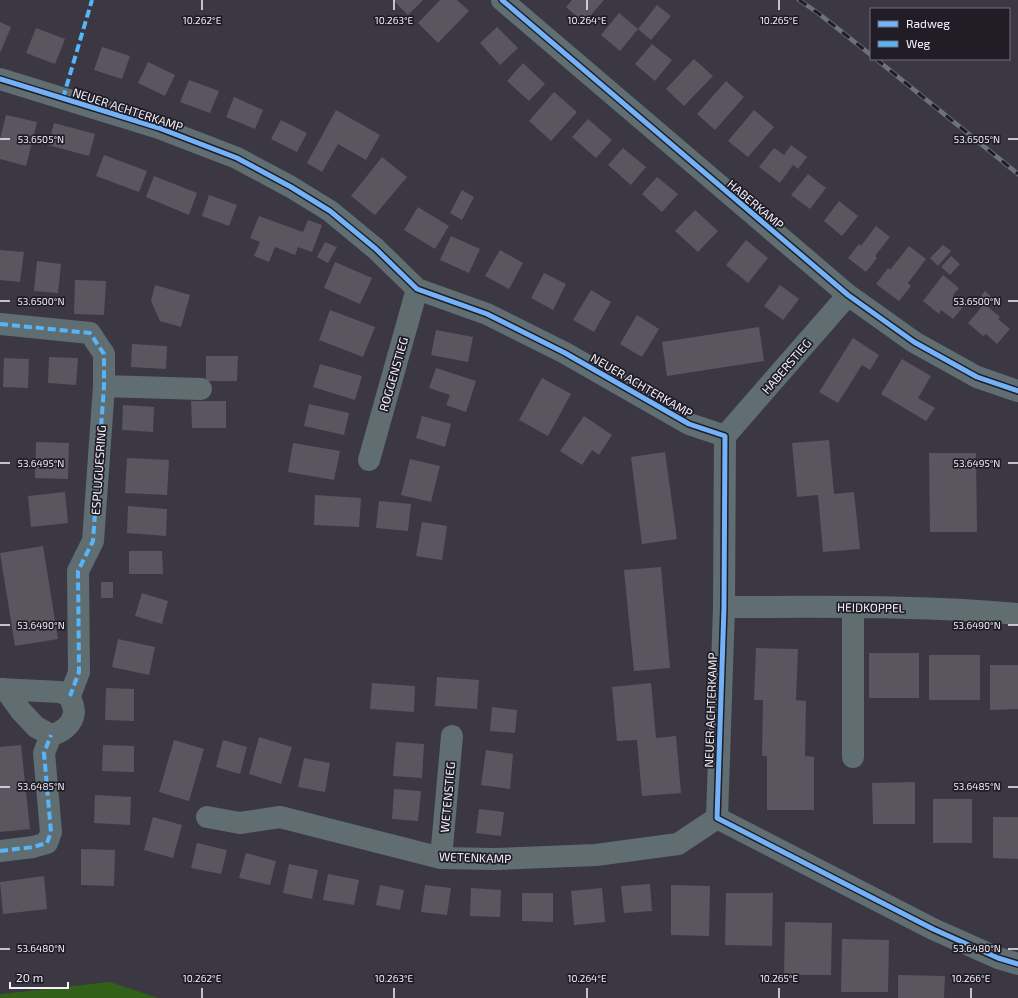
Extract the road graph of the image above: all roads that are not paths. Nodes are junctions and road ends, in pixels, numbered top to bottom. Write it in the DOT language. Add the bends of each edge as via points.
graph roads {
  1 [pos="502,0"];
  2 [pos="0,79"];
  3 [pos="417,289"];
  4 [pos="848,295"];
  5 [pos="0,324"];
  6 [pos="104,386"];
  7 [pos="201,389"];
  8 [pos="1018,390"];
  9 [pos="725,436"];
  10 [pos="369,460"];
  11 [pos="724,607"];
  12 [pos="853,607"];
  13 [pos="1018,614"];
  14 [pos="3,689"];
  15 [pos="70,696"];
  16 [pos="51,735"];
  17 [pos="452,736"];
  18 [pos="853,757"];
  19 [pos="207,817"];
  20 [pos="717,818"];
  21 [pos="0,851"];
  22 [pos="441,858"];
  23 [pos="1018,964"];
  1 -- 4 [label="street, HABERKAMP"];
  2 -- 3 [label="street, NEUER ACHTERKAMP" via="159,128 237,158 330,210 376,249"];
  3 -- 9 [label="street, NEUER ACHTERKAMP" via="487,314 565,353 689,424"];
  3 -- 10 [label="street, ROGGENSTIEG"];
  4 -- 8 [label="street, HABERKAMP" via="914,342 977,377"];
  4 -- 9 [label="street, HABERSTIEG"];
  5 -- 6 [label="street, ESPLUGUESRING" via="90,333 104,354"];
  6 -- 7 [label="street"];
  6 -- 15 [label="street, ESPLUGUESRING" via="93,541 78,571 79,672"];
  9 -- 11 [label="street, NEUER ACHTERKAMP"];
  11 -- 12 [label="street, HEIDKOPPEL"];
  11 -- 20 [label="street, NEUER ACHTERKAMP"];
  12 -- 13 [label="street, HEIDKOPPEL" via="983,610"];
  12 -- 18 [label="street"];
  14 -- 15 [label="street" via="60,692"];
  14 -- 16 [label="street" via="36,727"];
  15 -- 16 [label="street" via="74,712 69,725 59,733"];
  16 -- 21 [label="street" via="44,753 51,832 47,843"];
  17 -- 22 [label="street, WETENSTIEG"];
  19 -- 22 [label="street, WETENKAMP" via="240,822 280,817"];
  20 -- 22 [label="street, WETENKAMP" via="678,844 596,855 494,859"];
  20 -- 23 [label="street" via="933,929 998,958"];
}
